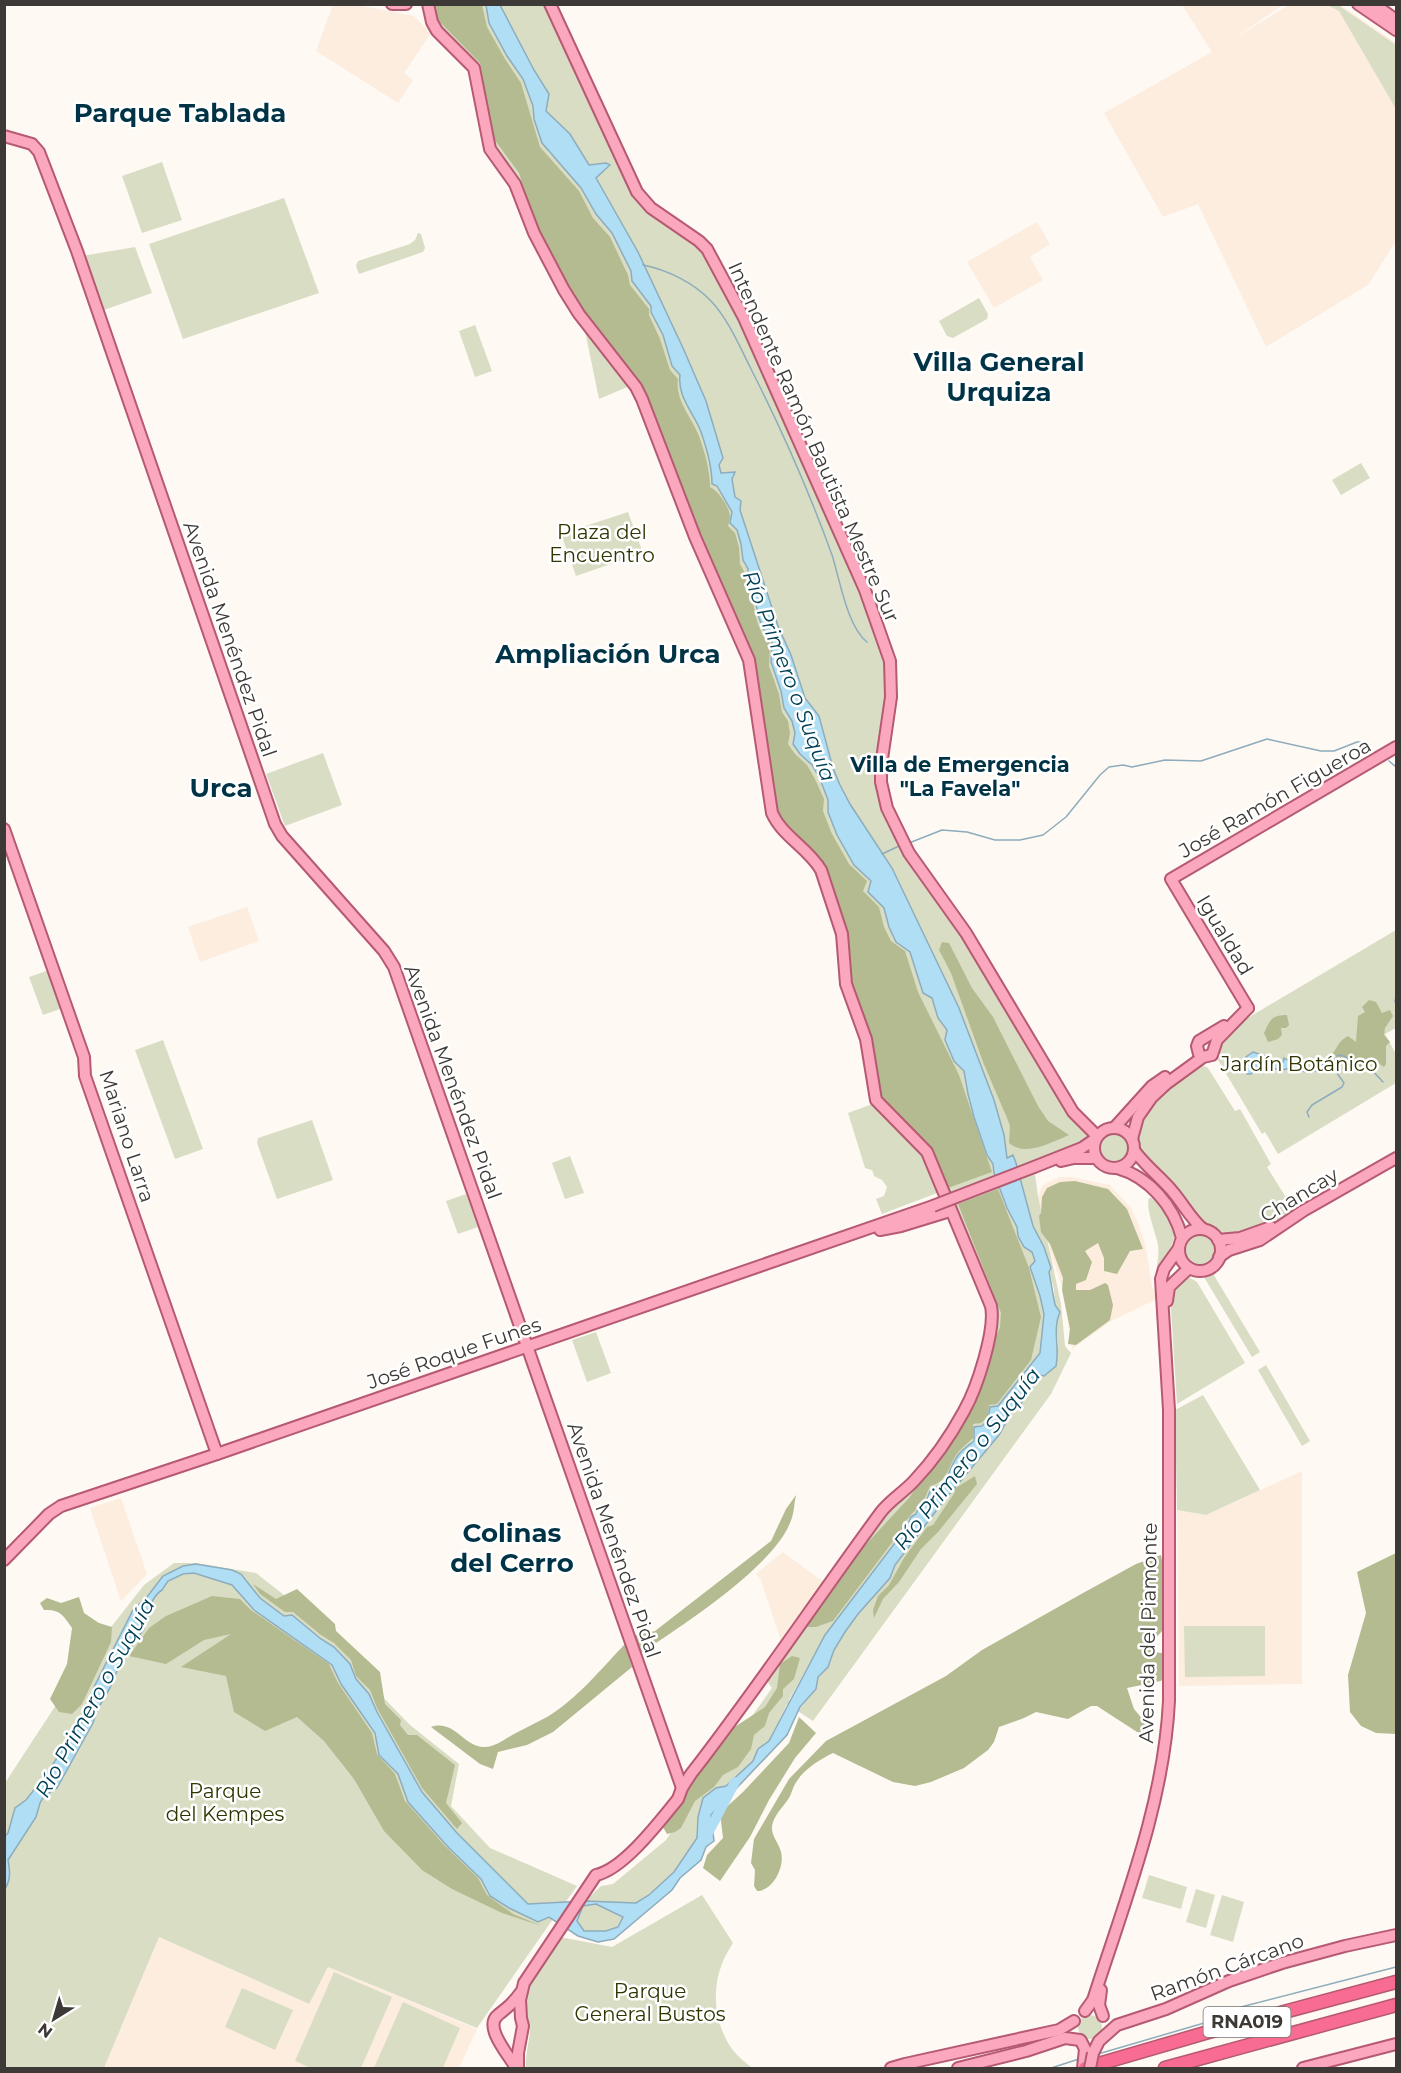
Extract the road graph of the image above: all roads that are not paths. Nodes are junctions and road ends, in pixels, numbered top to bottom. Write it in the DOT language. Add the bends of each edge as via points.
graph roads {
  1 [pos="392,4"];
  2 [pos="406,4"];
  3 [pos="428,4"];
  4 [pos="550,4"];
  5 [pos="1358,4"];
  6 [pos="1374,4"];
  7 [pos="1396,20"];
  8 [pos="1396,30"];
  9 [pos="4,136"];
  10 [pos="1396,747"];
  11 [pos="4,829"];
  12 [pos="1171,879"];
  13 [pos="1248,1008"];
  14 [pos="1205,1039"];
  15 [pos="1215,1047"];
  16 [pos="1201,1055"];
  17 [pos="1115,1127"];
  18 [pos="1096,1138"];
  19 [pos="1133,1144"];
  20 [pos="1096,1158"];
  21 [pos="1396,1158"];
  22 [pos="1034,1167"];
  23 [pos="1118,1168"];
  24 [pos="950,1211"];
  25 [pos="1288,1221"];
  26 [pos="1203,1230"];
  27 [pos="844,1236"];
  28 [pos="1218,1240"];
  29 [pos="1181,1243"];
  30 [pos="1219,1257"];
  31 [pos="1189,1268"];
  32 [pos="527,1346"];
  33 [pos="217,1454"];
  34 [pos="4,1560"];
  35 [pos="682,1788"];
  36 [pos="1396,1935"];
  37 [pos="1396,1982"];
  38 [pos="522,1991"];
  39 [pos="1396,2005"];
  40 [pos="1085,2011"];
  41 [pos="504,2012"];
  42 [pos="1103,2017"];
  43 [pos="1140,2017"];
  44 [pos="521,2018"];
  45 [pos="1074,2021"];
  46 [pos="522,2034"];
  47 [pos="499,2039"];
  48 [pos="1102,2039"];
  49 [pos="1080,2041"];
  50 [pos="1396,2044"];
  51 [pos="1088,2054"];
  52 [pos="517,2068"];
  53 [pos="891,2068"];
  54 [pos="958,2068"];
  55 [pos="1084,2068"];
  56 [pos="1090,2068"];
  57 [pos="1165,2068"];
  58 [pos="1303,2068"];
  1 -- 2 [label="main road"];
  3 -- 24 [label="main road" via="437,31 474,68 490,149 515,184 534,233 564,290 642,399 695,537 749,660 772,813 821,870 842,934 846,984 864,1030 876,1100 925,1148"];
  4 -- 18 [label="main road, Intendente Ramón Bautista Mestre Sur" via="637,192 651,208 699,241 712,257 744,318 864,590 890,661 891,697 881,782 887,808 902,840 966,933 1073,1112"];
  5 -- 8 [label="main road"];
  6 -- 7 [label="main road"];
  9 -- 32 [label="main road, Avenida Menéndez Pidal" via="32,144 39,152 275,824 392,963"];
  10 -- 12 [label="main road, José Ramón Figueroa"];
  11 -- 33 [label="main road, Mariano Larra" via="84,1057 85,1076"];
  12 -- 13 [label="main road, Igualdad"];
  13 -- 14 [label="main road"];
  13 -- 15 [label="main road"];
  14 -- 15 [label="main road"];
  14 -- 16 [label="main road" via="1197,1044"];
  15 -- 16 [label="main road" via="1212,1055"];
  16 -- 17 [label="main road" via="1152,1086"];
  16 -- 19 [label="main road" via="1152,1097 1138,1117"];
  17 -- 18 [label="main road" via="1105,1129"];
  17 -- 19 [label="main road" via="1124,1130"];
  18 -- 20 [label="main road"];
  18 -- 22 [label="main road" via="1082,1148"];
  19 -- 23 [label="main road" via="1127,1163"];
  19 -- 26 [label="main road" via="1145,1164"];
  20 -- 22 [label="main road" via="1074,1158"];
  20 -- 23 [label="main road" via="1103,1165"];
  21 -- 25 [label="main road, Chancay"];
  22 -- 27 [label="main road, José Roque Funes, bridge"];
  23 -- 29 [label="main road" via="1137,1176 1176,1217"];
  24 -- 27 [label="main road" via="901,1226"];
  24 -- 35 [label="main road" via="992,1315 987,1348 968,1404 917,1479 885,1507"];
  25 -- 28 [label="main road" via="1250,1236"];
  25 -- 30 [label="main road, Chancay" via="1260,1240"];
  26 -- 28 [label="main road"];
  26 -- 29 [label="main road" via="1194,1230"];
  27 -- 32 [label="main road, José Roque Funes"];
  28 -- 30 [label="main road"];
  29 -- 31 [label="main road" via="1180,1258"];
  29 -- 40 [label="main road, Avenida del Piamonte" via="1161,1279 1169,1422 1165,1743 1144,1838 1093,2000"];
  30 -- 31 [label="main road" via="1208,1269"];
  31 -- 42 [label="main road, Avenida del Piamonte" via="1169,1287 1167,1299 1173,1408 1173,1704 1169,1749 1150,1839 1099,1997"];
  32 -- 33 [label="main road, José Roque Funes"];
  32 -- 35 [label="main road, Avenida Menéndez Pidal"];
  33 -- 34 [label="main road, José Roque Funes" via="58,1507"];
  35 -- 38 [label="main road" via="678,1799 641,1843 621,1861 596,1875 532,1969"];
  36 -- 43 [label="main road, Ramón Cárcano" via="1282,1963"];
  37 -- 55 [label="highway, RNA019"];
  38 -- 41 [label="main road"];
  38 -- 44 [label="main road"];
  39 -- 57 [label="highway, RNA019"];
  40 -- 42 [label="main road"];
  40 -- 45 [label="main road"];
  41 -- 44 [label="main road" via="514,2012"];
  41 -- 47 [label="main road" via="493,2024"];
  42 -- 43 [label="main road, Ramón Cárcano"];
  42 -- 48 [label="main road" via="1107,2027"];
  43 -- 48 [label="main road, Ramón Cárcano" via="1117,2025"];
  44 -- 46 [label="main road"];
  45 -- 49 [label="main road" via="1074,2033"];
  45 -- 53 [label="main road" via="1059,2030"];
  46 -- 47 [label="main road" via="512,2042"];
  46 -- 52 [label="main road"];
  47 -- 52 [label="main road"];
  48 -- 49 [label="main road" via="1090,2044"];
  48 -- 51 [label="main road"];
  49 -- 51 [label="main road"];
  49 -- 54 [label="main road" via="1065,2038"];
  50 -- 58 [label="main road"];
  51 -- 55 [label="main road"];
  51 -- 56 [label="main road, bridge"];
}
